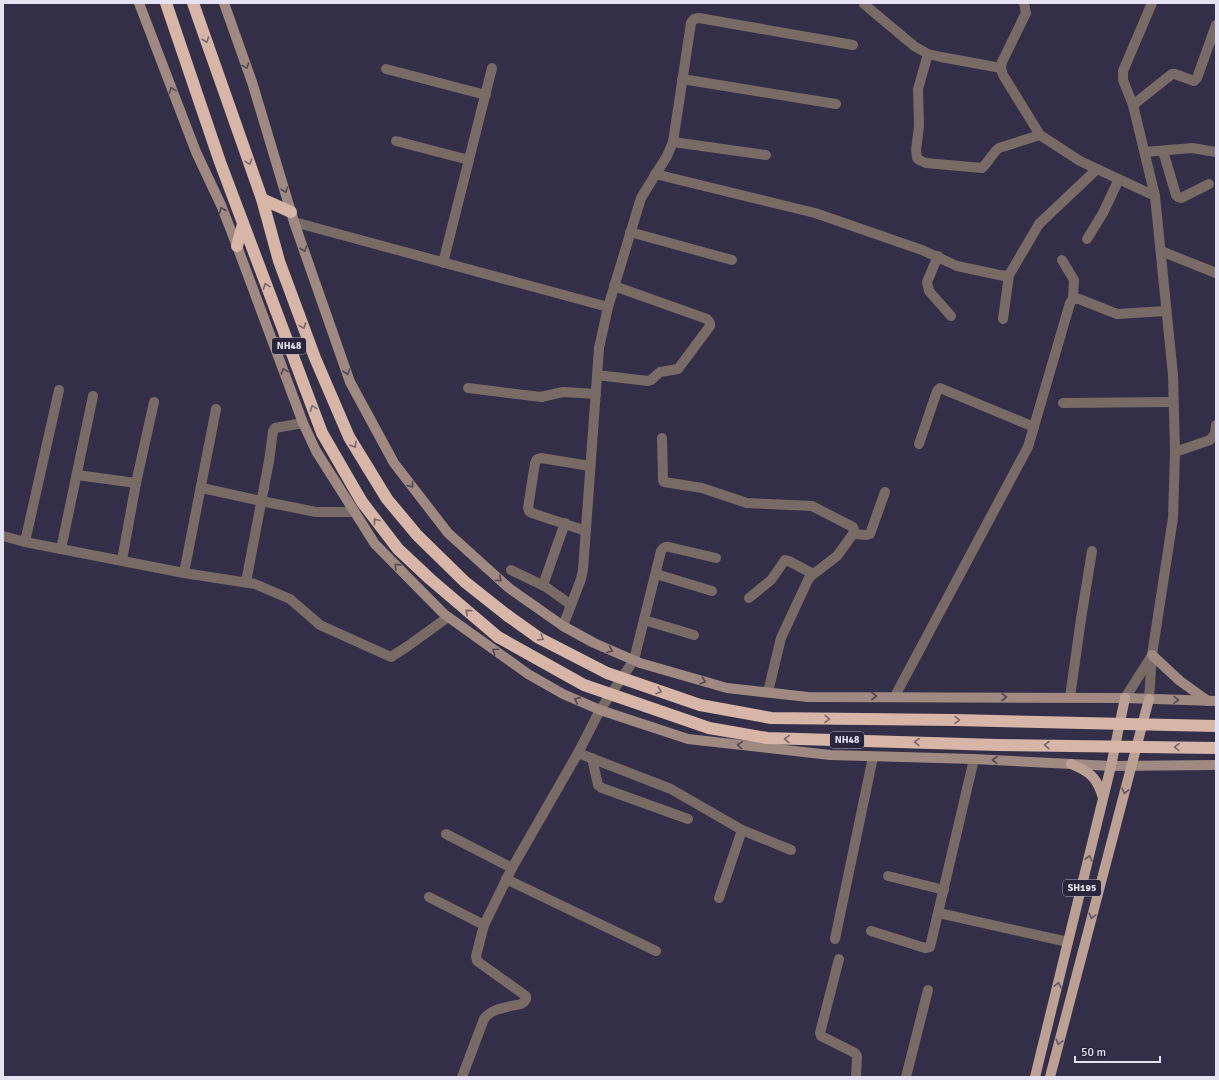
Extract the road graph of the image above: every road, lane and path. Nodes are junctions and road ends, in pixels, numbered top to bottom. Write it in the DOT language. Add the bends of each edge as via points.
graph roads {
  1 [pos="138,3"];
  2 [pos="166,3"];
  3 [pos="193,3"];
  4 [pos="224,3"];
  5 [pos="1024,3"];
  6 [pos="1152,3"];
  7 [pos="864,4"];
  8 [pos="1216,28"];
  9 [pos="853,45"];
  10 [pos="928,54"];
  11 [pos="492,68"];
  12 [pos="1001,68"];
  13 [pos="386,69"];
  14 [pos="682,78"];
  15 [pos="486,95"];
  16 [pos="836,104"];
  17 [pos="1133,105"];
  18 [pos="1040,135"];
  19 [pos="396,141"];
  20 [pos="673,142"];
  21 [pos="1163,150"];
  22 [pos="1145,152"];
  23 [pos="1216,152"];
  24 [pos="766,155"];
  25 [pos="469,160"];
  26 [pos="1097,169"];
  27 [pos="656,174"];
  28 [pos="1119,179"];
  29 [pos="1209,184"];
  30 [pos="1155,196"];
  31 [pos="262,198"];
  32 [pos="293,217"];
  33 [pos="243,224"];
  34 [pos="630,232"];
  35 [pos="1088,239"];
  36 [pos="237,246"];
  37 [pos="1160,251"];
  38 [pos="938,256"];
  39 [pos="732,260"];
  40 [pos="1062,260"];
  41 [pos="443,263"];
  42 [pos="1216,273"];
  43 [pos="1009,275"];
  44 [pos="614,286"];
  45 [pos="1073,299"];
  46 [pos="608,308"];
  47 [pos="1166,311"];
  48 [pos="950,316"];
  49 [pos="1003,319"];
  50 [pos="597,375"];
  51 [pos="468,388"];
  52 [pos="59,390"];
  53 [pos="596,394"];
  54 [pos="93,396"];
  55 [pos="154,402"];
  56 [pos="1173,402"];
  57 [pos="1063,403"];
  58 [pos="216,409"];
  59 [pos="303,423"];
  60 [pos="1216,425"];
  61 [pos="1034,427"];
  62 [pos="662,438"];
  63 [pos="919,444"];
  64 [pos="1175,452"];
  65 [pos="590,466"];
  66 [pos="77,475"];
  67 [pos="136,483"];
  68 [pos="202,488"];
  69 [pos="885,492"];
  70 [pos="261,501"];
  71 [pos="354,512"];
  72 [pos="565,523"];
  73 [pos="586,530"];
  74 [pos="853,534"];
  75 [pos="3,536"];
  76 [pos="24,542"];
  77 [pos="60,549"];
  78 [pos="1092,551"];
  79 [pos="716,558"];
  80 [pos="122,560"];
  81 [pos="512,570"];
  82 [pos="184,574"];
  83 [pos="656,574"];
  84 [pos="813,574"];
  85 [pos="246,582"];
  86 [pos="543,585"];
  87 [pos="712,591"];
  88 [pos="749,598"];
  89 [pos="571,605"];
  90 [pos="448,617"];
  91 [pos="644,620"];
  92 [pos="563,626"];
  93 [pos="694,635"];
  94 [pos="1152,655"];
  95 [pos="630,658"];
  96 [pos="768,692"];
  97 [pos="895,696"];
  98 [pos="1070,697"];
  99 [pos="1125,698"];
  100 [pos="1149,699"];
  101 [pos="1212,701"];
  102 [pos="596,708"];
  103 [pos="1216,726"];
  104 [pos="1216,748"];
  105 [pos="578,753"];
  106 [pos="873,757"];
  107 [pos="592,758"];
  108 [pos="974,759"];
  109 [pos="1071,764"];
  110 [pos="1132,765"];
  111 [pos="1216,765"];
  112 [pos="1111,766"];
  113 [pos="1103,798"];
  114 [pos="688,820"];
  115 [pos="742,830"];
  116 [pos="446,834"];
  117 [pos="791,850"];
  118 [pos="512,868"];
  119 [pos="888,876"];
  120 [pos="506,879"];
  121 [pos="944,890"];
  122 [pos="429,897"];
  123 [pos="719,898"];
  124 [pos="939,913"];
  125 [pos="484,925"];
  126 [pos="871,932"];
  127 [pos="835,939"];
  128 [pos="1068,942"];
  129 [pos="656,951"];
  130 [pos="839,959"];
  131 [pos="928,990"];
  132 [pos="462,1077"];
  133 [pos="856,1077"];
  134 [pos="906,1077"];
  135 [pos="1035,1077"];
  136 [pos="1050,1077"];
  36 -- 1 [label="street, one-way" via="196,152"];
  2 -- 33 [label="highway, NH48"];
  3 -- 31 [label="highway, NH48, one-way"];
  4 -- 32 [label="street, one-way" via="252,82"];
  5 -- 12 [label="street" via="1026,12"];
  6 -- 17 [label="street" via="1123,71 1123,80"];
  7 -- 10 [label="street" via="914,46"];
  8 -- 17 [label="street" via="1197,78 1194,80 1172,74"];
  9 -- 14 [label="street" via="699,18 694,19 689,30"];
  10 -- 12 [label="street"];
  10 -- 18 [label="street" via="918,89 919,126 916,150 919,160 926,163 982,168 999,148"];
  11 -- 15 [label="street"];
  12 -- 18 [label="street" via="1002,74"];
  13 -- 15 [label="street"];
  14 -- 16 [label="street"];
  14 -- 20 [label="street"];
  15 -- 25 [label="street"];
  17 -- 22 [label="street"];
  18 -- 26 [label="street"];
  19 -- 25 [label="street"];
  20 -- 24 [label="street"];
  20 -- 27 [label="street"];
  21 -- 22 [label="street"];
  21 -- 23 [label="street" via="1196,148"];
  21 -- 29 [label="street" via="1178,197 1181,198"];
  22 -- 30 [label="street"];
  25 -- 41 [label="street"];
  26 -- 28 [label="street"];
  26 -- 43 [label="street" via="1039,224"];
  27 -- 34 [label="street" via="641,198"];
  27 -- 38 [label="street" via="815,213"];
  28 -- 30 [label="street"];
  28 -- 35 [label="street"];
  30 -- 37 [label="street"];
  31 -- 32 [label="highway"];
  31 -- 103 [label="highway, NH48, one-way, bridge" via="279,261 315,358 349,437 387,499 417,535 465,582 539,638 607,673 700,705 771,718"];
  32 -- 41 [label="street"];
  32 -- 92 [label="street, one-way" via="350,382 394,463 448,533 509,588"];
  33 -- 36 [label="highway"];
  104 -- 33 [label="highway, NH48, one-way, bridge" via="767,738 709,728 584,685 498,637 398,549 362,502 322,433"];
  34 -- 39 [label="street"];
  34 -- 44 [label="street"];
  59 -- 36 [label="street, one-way"];
  37 -- 42 [label="street"];
  37 -- 47 [label="street"];
  38 -- 43 [label="street" via="962,267"];
  38 -- 48 [label="street" via="927,282 929,291"];
  40 -- 45 [label="street" via="1074,280"];
  41 -- 46 [label="street"];
  43 -- 49 [label="street"];
  44 -- 46 [label="street"];
  44 -- 50 [label="street" via="707,319 710,326 678,369 660,372 648,381"];
  45 -- 47 [label="street" via="1117,314"];
  45 -- 61 [label="street"];
  46 -- 50 [label="street" via="599,348"];
  47 -- 56 [label="street"];
  50 -- 53 [label="street"];
  51 -- 53 [label="street" via="542,397 563,392"];
  52 -- 76 [label="street"];
  53 -- 65 [label="street"];
  54 -- 66 [label="street"];
  55 -- 67 [label="street"];
  56 -- 57 [label="street"];
  56 -- 64 [label="street"];
  58 -- 68 [label="street"];
  59 -- 70 [label="street" via="275,428"];
  59 -- 71 [label="street" via="316,451"];
  60 -- 64 [label="street" via="1215,434 1210,440"];
  61 -- 63 [label="street" via="940,388"];
  61 -- 97 [label="street" via="1028,447"];
  62 -- 74 [label="street" via="664,482 702,488 747,503 812,506 853,527"];
  64 -- 94 [label="street" via="1173,518"];
  65 -- 72 [label="street" via="541,458 535,463 529,511"];
  65 -- 73 [label="street"];
  66 -- 67 [label="street"];
  66 -- 77 [label="street"];
  67 -- 80 [label="street"];
  68 -- 70 [label="street"];
  68 -- 82 [label="street"];
  69 -- 74 [label="street" via="870,534"];
  70 -- 71 [label="street" via="316,512"];
  70 -- 85 [label="street"];
  90 -- 71 [label="street, one-way" via="375,544"];
  72 -- 73 [label="street"];
  72 -- 86 [label="street"];
  73 -- 89 [label="street" via="583,570"];
  74 -- 84 [label="street" via="837,556"];
  75 -- 76 [label="street"];
  76 -- 77 [label="street"];
  77 -- 80 [label="street"];
  78 -- 98 [label="street"];
  79 -- 83 [label="street" via="666,546 661,552"];
  80 -- 82 [label="street"];
  81 -- 86 [label="street"];
  82 -- 85 [label="street"];
  83 -- 87 [label="street"];
  83 -- 91 [label="street"];
  84 -- 88 [label="street" via="785,560 771,580"];
  84 -- 96 [label="street" via="783,633"];
  85 -- 90 [label="street" via="290,599 320,625 391,657"];
  86 -- 89 [label="street"];
  89 -- 92 [label="street"];
  102 -- 90 [label="street, one-way" via="563,694 528,674"];
  91 -- 93 [label="street"];
  91 -- 95 [label="street"];
  92 -- 95 [label="street, one-way"];
  94 -- 99 [label="street"];
  94 -- 100 [label="street"];
  94 -- 101 [label="street" via="1180,681"];
  95 -- 96 [label="street, one-way" via="727,688"];
  95 -- 102 [label="street"];
  96 -- 97 [label="street, one-way" via="808,697"];
  97 -- 98 [label="street, one-way"];
  98 -- 99 [label="street"];
  99 -- 100 [label="street"];
  99 -- 112 [label="main road, SH195"];
  100 -- 101 [label="street, one-way"];
  100 -- 110 [label="main road"];
  102 -- 105 [label="street"];
  106 -- 102 [label="street, one-way" via="830,755 688,739"];
  105 -- 107 [label="street"];
  105 -- 118 [label="street"];
  106 -- 108 [label="street"];
  106 -- 127 [label="street"];
  107 -- 114 [label="street" via="598,785 602,788"];
  107 -- 115 [label="street" via="670,789"];
  109 -- 108 [label="street, one-way"];
  108 -- 121 [label="street"];
  109 -- 112 [label="street"];
  109 -- 113 [label="main road" via="1087,771 1095,779"];
  110 -- 111 [label="street"];
  110 -- 112 [label="street"];
  110 -- 136 [label="main road, one-way"];
  112 -- 113 [label="main road, SH195"];
  128 -- 113 [label="main road, SH195, one-way"];
  115 -- 117 [label="street"];
  115 -- 123 [label="street"];
  116 -- 118 [label="street"];
  118 -- 120 [label="street"];
  119 -- 121 [label="street"];
  120 -- 125 [label="street"];
  120 -- 129 [label="street"];
  121 -- 124 [label="street"];
  122 -- 125 [label="street"];
  124 -- 126 [label="street" via="930,947 925,948"];
  124 -- 128 [label="street"];
  125 -- 132 [label="street" via="477,961 526,998 521,1004 487,1014"];
  135 -- 128 [label="main road, SH195, one-way"];
  130 -- 133 [label="street" via="820,1033 821,1036 855,1053"];
  131 -- 134 [label="street"];
}
